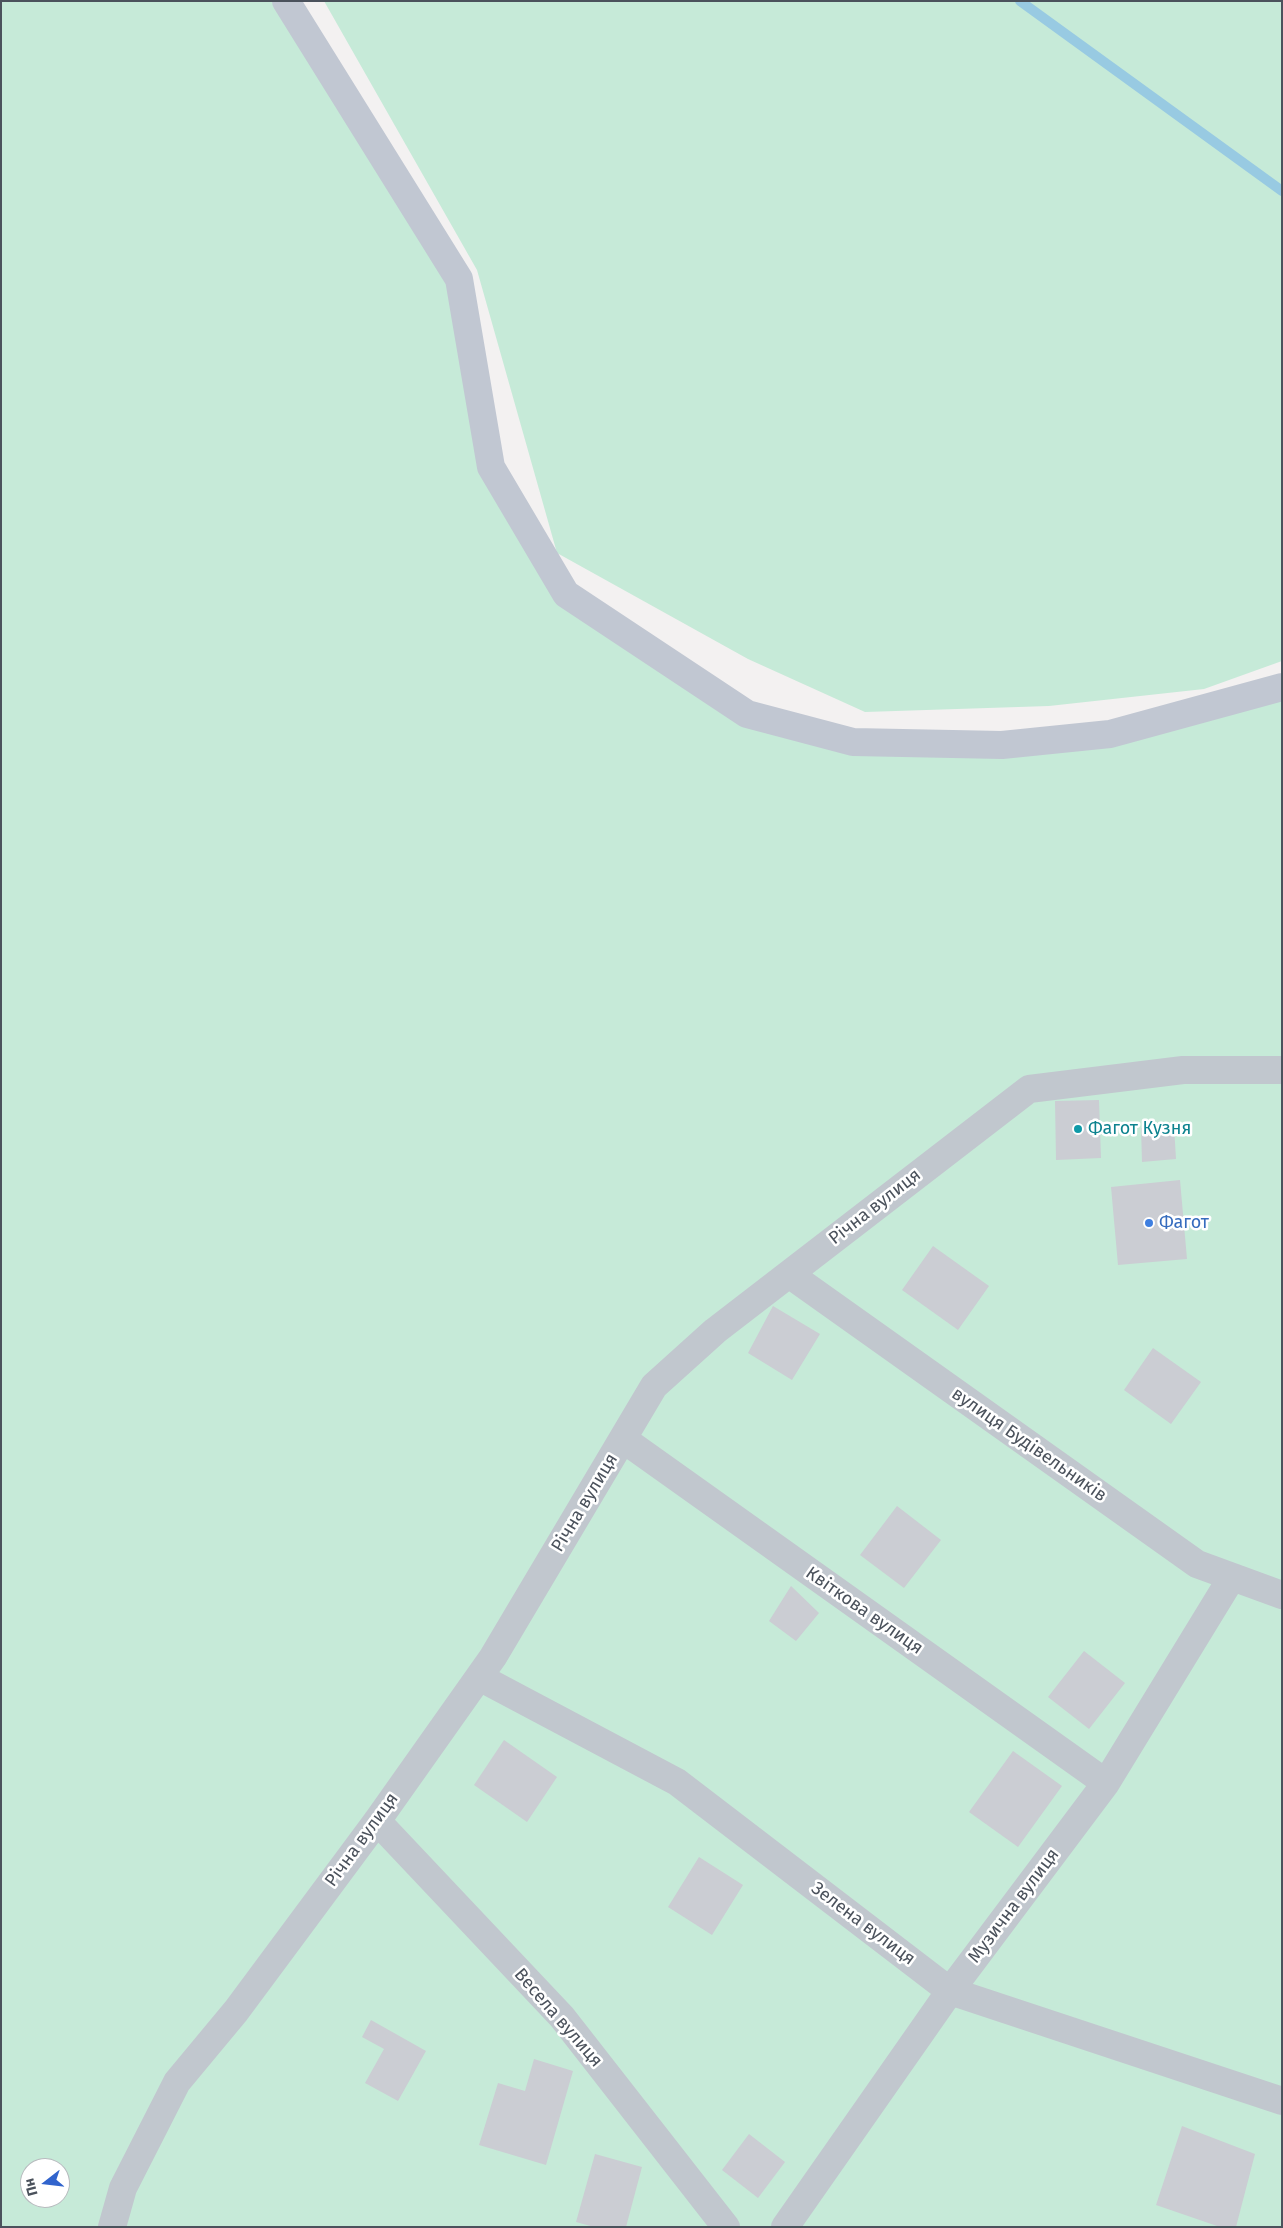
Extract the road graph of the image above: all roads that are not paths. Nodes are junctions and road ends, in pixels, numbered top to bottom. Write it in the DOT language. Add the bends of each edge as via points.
graph roads {
  1 [pos="286,1"];
  2 [pos="1282,687"];
  3 [pos="1282,1070"];
  4 [pos="788,1274"];
  5 [pos="623,1439"];
  6 [pos="1232,1577"];
  7 [pos="1282,1595"];
  8 [pos="479,1677"];
  9 [pos="1106,1783"];
  10 [pos="377,1820"];
  11 [pos="950,1991"];
  12 [pos="1282,2101"];
  13 [pos="112,2227"];
  14 [pos="726,2227"];
  15 [pos="785,2227"];
  1 -- 2 [label="street" via="459,279 492,467 566,594 747,714 853,742 1002,745 1110,734"];
  3 -- 4 [label="street, Річна вулиця" via="1183,1070 1029,1089"];
  4 -- 5 [label="street, Річна вулиця" via="714,1331 654,1386"];
  4 -- 6 [label="street, вулиця Будівельників" via="1197,1564"];
  5 -- 8 [label="street, Річна вулиця"];
  5 -- 9 [label="street, Квіткова вулиця"];
  6 -- 7 [label="street, вулиця Будівельників"];
  6 -- 9 [label="street, Музична вулиця"];
  8 -- 10 [label="street, Річна вулиця"];
  8 -- 11 [label="street, Зелена вулиця" via="677,1782"];
  9 -- 11 [label="street, Музична вулиця"];
  10 -- 13 [label="street, Річна вулиця" via="236,2011 177,2082 123,2188"];
  10 -- 14 [label="street, Весела вулиця" via="562,2018"];
  11 -- 12 [label="street, Зелена вулиця"];
  11 -- 15 [label="street, Музична вулиця"];
}
